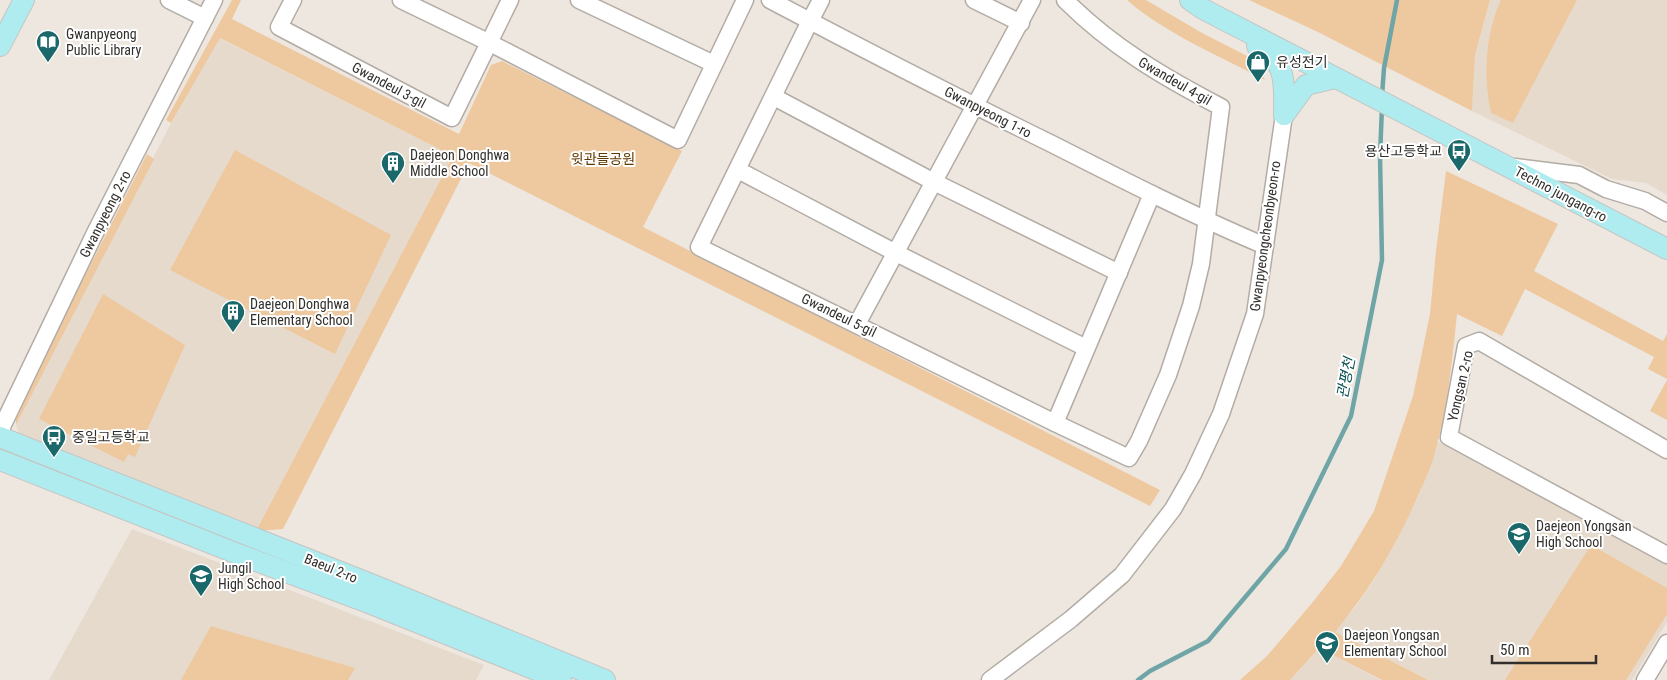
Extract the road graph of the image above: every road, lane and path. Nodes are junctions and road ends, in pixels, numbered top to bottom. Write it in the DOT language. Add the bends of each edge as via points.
graph roads {
  1 [pos="24,0"];
  2 [pos="169,0"];
  3 [pos="214,0"];
  4 [pos="293,0"];
  5 [pos="401,0"];
  6 [pos="510,0"];
  7 [pos="579,0"];
  8 [pos="745,0"];
  9 [pos="770,0"];
  10 [pos="821,0"];
  11 [pos="974,0"];
  12 [pos="1032,0"];
  13 [pos="1065,0"];
  14 [pos="1190,0"];
  15 [pos="204,18"];
  16 [pos="810,21"];
  17 [pos="1021,23"];
  18 [pos="1247,31"];
  19 [pos="490,43"];
  20 [pos="0,46"];
  21 [pos="714,64"];
  22 [pos="1323,76"];
  23 [pos="774,97"];
  24 [pos="976,106"];
  25 [pos="1284,115"];
  26 [pos="1511,167"];
  27 [pos="738,170"];
  28 [pos="934,182"];
  29 [pos="1152,194"];
  30 [pos="1667,213"];
  31 [pos="1207,222"];
  32 [pos="1265,246"];
  33 [pos="1667,249"];
  34 [pos="896,253"];
  35 [pos="1118,273"];
  36 [pos="856,324"];
  37 [pos="1086,348"];
  38 [pos="1055,423"];
  39 [pos="0,431"];
  40 [pos="0,436"];
  41 [pos="1667,450"];
  42 [pos="0,460"];
  43 [pos="1667,554"];
  44 [pos="1667,643"];
  45 [pos="561,680"];
  46 [pos="605,680"];
  47 [pos="990,680"];
  48 [pos="1645,680"];
  1 -- 20 [label="main road"];
  2 -- 15 [label="street"];
  3 -- 15 [label="street, Gwanpyeong 2-ro"];
  4 -- 19 [label="street, Gwandeul 3-gil" via="279,27 452,118"];
  5 -- 19 [label="street"];
  6 -- 19 [label="street"];
  7 -- 21 [label="street"];
  8 -- 21 [label="street"];
  9 -- 16 [label="street, Gwanpyeong 1-ro"];
  10 -- 16 [label="street"];
  11 -- 17 [label="street"];
  12 -- 17 [label="street"];
  13 -- 31 [label="street, Gwandeul 4-gil" via="1126,52 1221,107"];
  14 -- 18 [label="main road"];
  15 -- 39 [label="street, Gwanpyeong 2-ro"];
  16 -- 23 [label="street, Gwandeul 5-gil"];
  16 -- 24 [label="street, Gwanpyeong 1-ro"];
  17 -- 24 [label="street"];
  18 -- 22 [label="main road"];
  18 -- 25 [label="main road" via="1250,42 1266,50 1280,66"];
  19 -- 21 [label="street" via="678,140"];
  22 -- 25 [label="main road" via="1306,85"];
  22 -- 26 [label="main road, Techno jungang-ro"];
  23 -- 27 [label="street, Gwandeul 5-gil"];
  23 -- 28 [label="street"];
  24 -- 28 [label="street"];
  24 -- 29 [label="street, Gwanpyeong 1-ro"];
  25 -- 32 [label="street, Gwanpyeongcheonbyeon-ro"];
  26 -- 30 [label="street" via="1579,175"];
  26 -- 33 [label="main road, Techno jungang-ro"];
  27 -- 34 [label="street"];
  27 -- 36 [label="street, Gwandeul 5-gil" via="699,247"];
  28 -- 34 [label="street"];
  28 -- 35 [label="street"];
  29 -- 31 [label="street, Gwanpyeong 1-ro"];
  29 -- 35 [label="street"];
  31 -- 32 [label="street, Gwanpyeong 1-ro"];
  31 -- 38 [label="street, Gwandeul 5-gil" via="1191,306 1168,375 1140,441 1129,458"];
  32 -- 47 [label="street, Gwanpyeongcheonbyeon-ro" via="1255,314 1221,414 1173,509 1122,575 1071,619"];
  34 -- 36 [label="street"];
  34 -- 37 [label="street"];
  35 -- 37 [label="street"];
  36 -- 38 [label="street, Gwandeul 5-gil"];
  37 -- 38 [label="street"];
  40 -- 46 [label="main road, Baeul 2-ro"];
  41 -- 43 [label="street, Yongsan 2-ro" via="1479,341 1466,346 1448,438"];
  42 -- 45 [label="main road, Baeul 2-ro"];
  44 -- 48 [label="street"];
}
